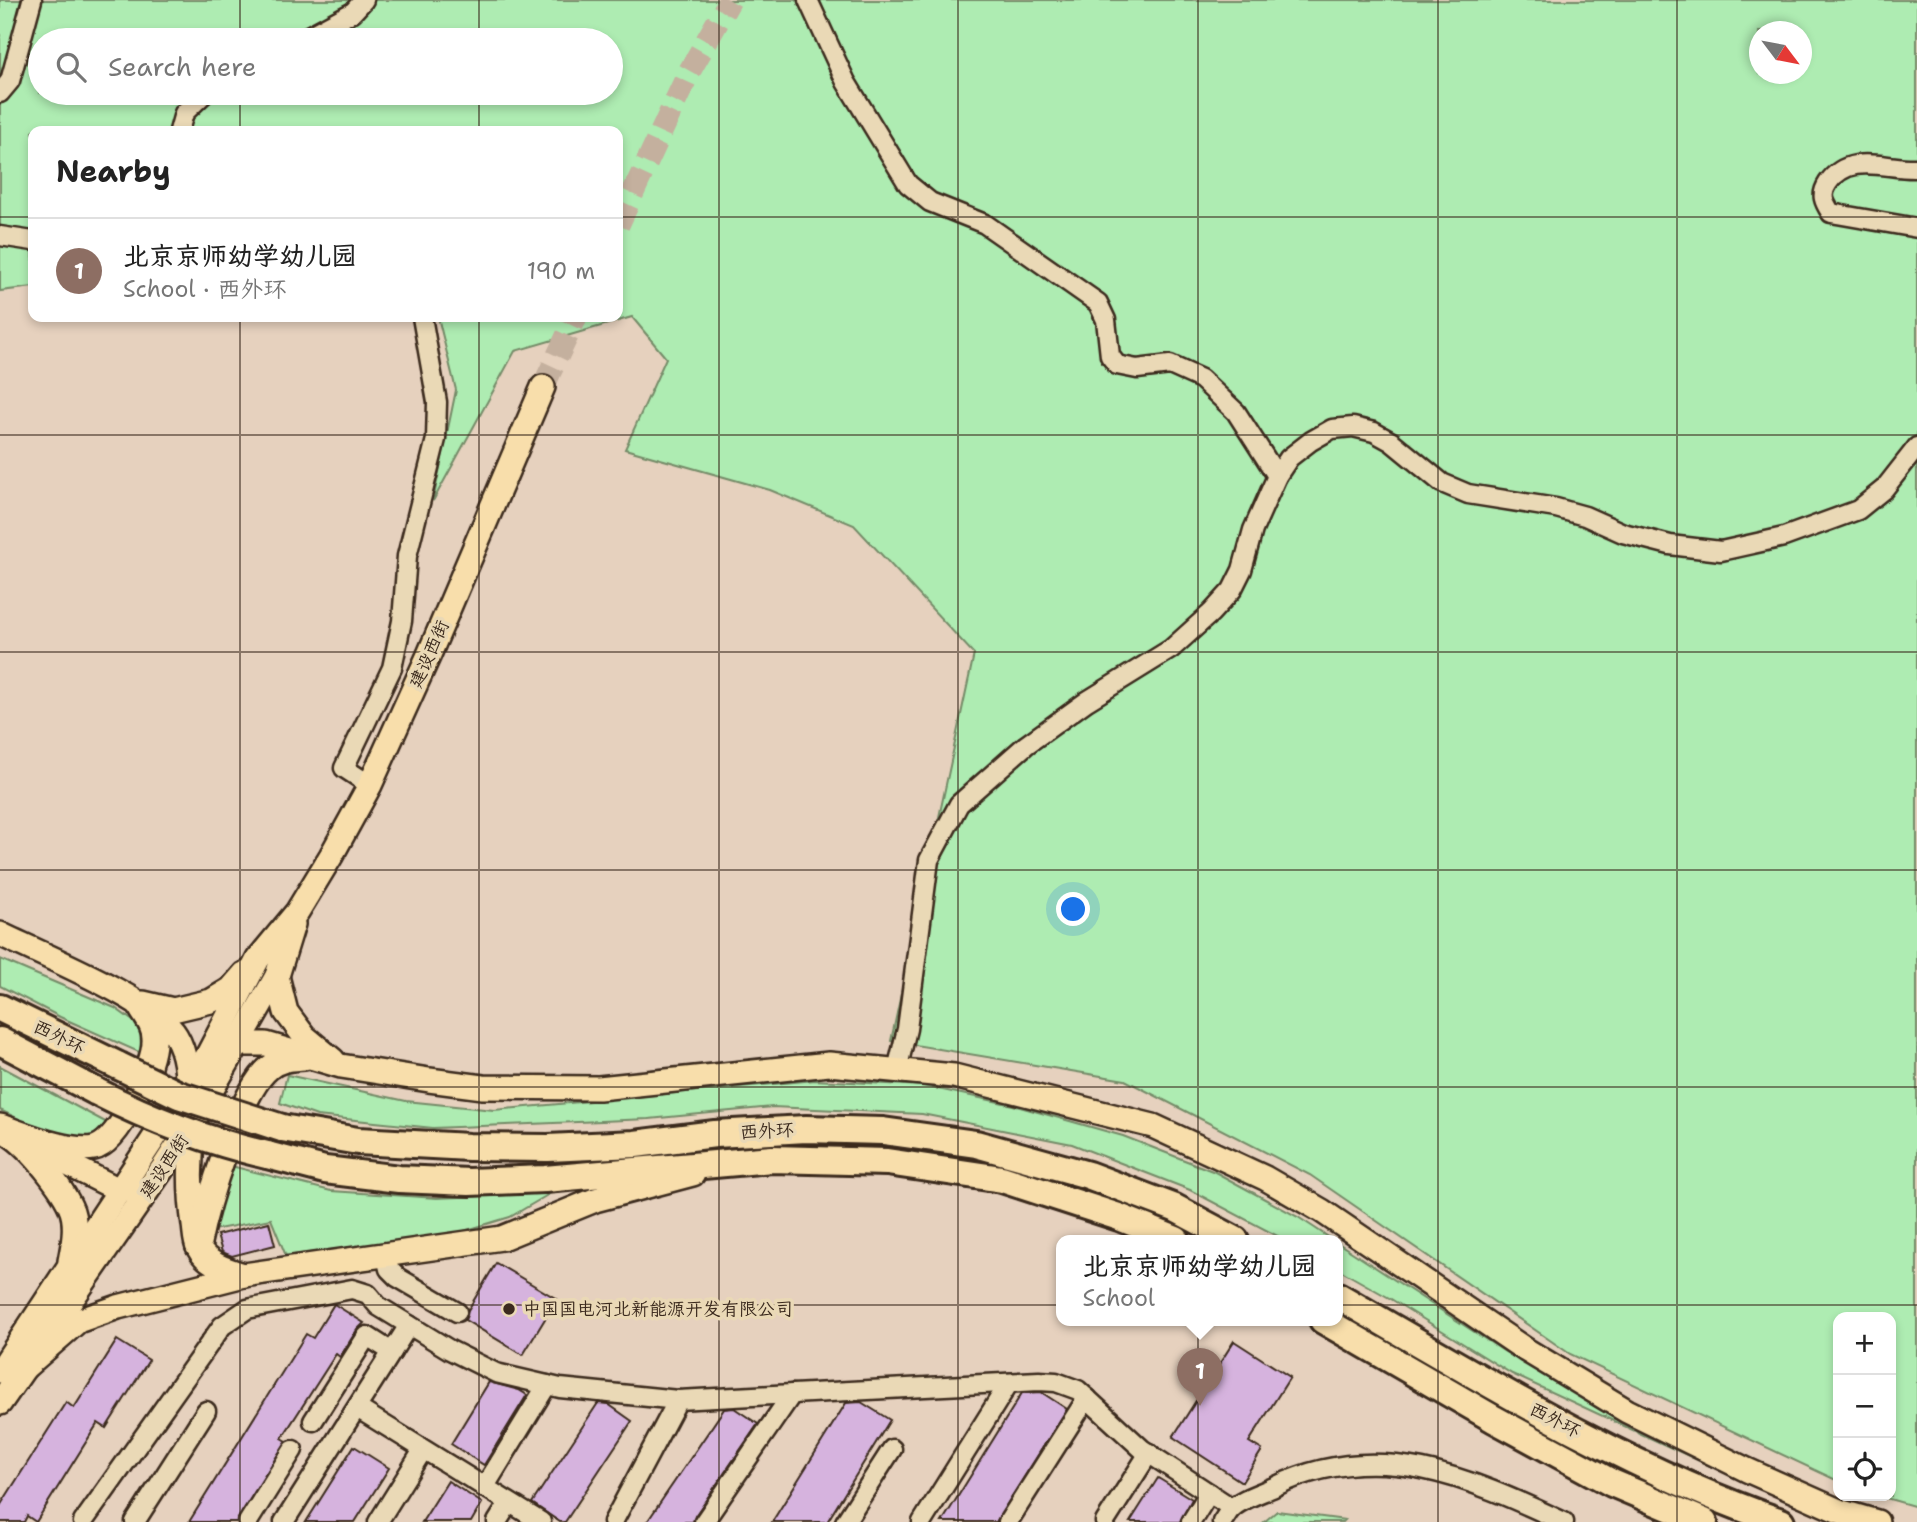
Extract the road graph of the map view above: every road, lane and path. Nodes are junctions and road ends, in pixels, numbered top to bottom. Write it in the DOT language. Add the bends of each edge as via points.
graph roads {
  1 [pos="32,0"];
  2 [pos="364,0"];
  3 [pos="808,0"];
  4 [pos="323,28"];
  5 [pos="0,93"];
  6 [pos="192,105"];
  7 [pos="180,126"];
  8 [pos="1917,168"];
  9 [pos="1917,228"];
  10 [pos="0,236"];
  11 [pos="28,240"];
  12 [pos="423,322"];
  13 [pos="543,387"];
  14 [pos="1917,447"];
  15 [pos="1277,476"];
  16 [pos="370,785"];
  17 [pos="297,912"];
  18 [pos="0,934"];
  19 [pos="258,958"];
  20 [pos="277,976"];
  21 [pos="136,1001"];
  22 [pos="0,1008"];
  23 [pos="0,1041"];
  24 [pos="239,1044"];
  25 [pos="314,1058"];
  26 [pos="341,1066"];
  27 [pos="897,1070"];
  28 [pos="196,1074"];
  29 [pos="194,1119"];
  30 [pos="6,1131"];
  31 [pos="787,1159"];
  32 [pos="168,1161"];
  33 [pos="119,1190"];
  34 [pos="1164,1235"];
  35 [pos="1226,1235"];
  36 [pos="198,1247"];
  37 [pos="386,1256"];
  38 [pos="68,1270"];
  39 [pos="244,1275"];
  40 [pos="1343,1299"];
  41 [pos="457,1312"];
  42 [pos="410,1325"];
  43 [pos="1333,1326"];
  44 [pos="392,1352"];
  45 [pos="23,1369"];
  46 [pos="0,1371"];
  47 [pos="1009,1383"];
  48 [pos="547,1385"];
  49 [pos="792,1394"];
  50 [pos="1087,1398"];
  51 [pos="678,1400"];
  52 [pos="0,1403"];
  53 [pos="357,1408"];
  54 [pos="206,1411"];
  55 [pos="313,1421"];
  56 [pos="892,1449"];
  57 [pos="293,1450"];
  58 [pos="423,1450"];
  59 [pos="1149,1454"];
  60 [pos="484,1488"];
  61 [pos="1209,1493"];
  62 [pos="509,1503"];
  63 [pos="1227,1515"];
  64 [pos="83,1522"];
  65 [pos="135,1522"];
  66 [pos="248,1522"];
  67 [pos="284,1522"];
  68 [pos="377,1522"];
  69 [pos="497,1522"];
  70 [pos="541,1522"];
  71 [pos="613,1522"];
  72 [pos="704,1522"];
  73 [pos="845,1522"];
  74 [pos="922,1522"];
  75 [pos="1008,1522"];
  76 [pos="1105,1522"];
  77 [pos="1191,1522"];
  78 [pos="1564,1522"];
  79 [pos="1704,1522"];
  80 [pos="1781,1522"];
  81 [pos="1877,1522"];
  1 -- 5 [label="street" via="10,81"];
  2 -- 4 [label="street" via="353,12"];
  3 -- 15 [label="street" via="846,82 908,184 930,202 985,224 1098,303 1110,356 1117,365 1137,369 1170,365 1201,379 1236,412"];
  6 -- 7 [label="street"];
  8 -- 9 [label="street" via="1872,162 1847,167 1823,190 1831,213"];
  10 -- 11 [label="street"];
  12 -- 16 [label="street" via="437,402 436,439 407,556 402,621 392,668 345,768"];
  13 -- 16 [label="main road, 建设西街"];
  14 -- 15 [label="street" via="1884,489 1858,510 1784,537 1721,551 1623,533 1556,508 1468,494 1442,483 1392,442 1353,427 1332,429 1311,441"];
  15 -- 27 [label="street" via="1253,530 1242,570 1232,590 1211,613 1171,649 1026,745 959,804 929,860 907,1029"];
  16 -- 17 [label="main road, 建设西街"];
  17 -- 19 [label="main road, 建设西街"];
  17 -- 20 [label="main road, 建设西街"];
  18 -- 21 [label="main road"];
  19 -- 21 [label="main road" via="231,989 211,1001 173,1010"];
  19 -- 28 [label="main road, 建设西街"];
  20 -- 24 [label="main road, 建设西街"];
  20 -- 26 [label="main road" via="286,1012 304,1036"];
  21 -- 28 [label="main road" via="176,1036 185,1062"];
  21 -- 30 [label="main road" via="152,1025 153,1054 123,1123 105,1144 93,1149 57,1145"];
  22 -- 35 [label="highway, 西外环, bridge" via="179,1095 282,1128 358,1141 495,1147 635,1143 806,1129 883,1131 976,1144 1088,1175 1175,1208"];
  23 -- 31 [label="highway, 西外环, bridge" via="148,1118 237,1148 325,1170 469,1182"];
  24 -- 25 [label="main road" via="266,1044"];
  24 -- 28 [label="main road" via="222,1048"];
  24 -- 29 [label="main road, 建设西街"];
  25 -- 26 [label="main road"];
  25 -- 36 [label="main road" via="285,1059 269,1068 248,1096 217,1176"];
  26 -- 27 [label="main road" via="484,1087 599,1088 828,1063"];
  27 -- 81 [label="main road" via="954,1076 1153,1126 1265,1178 1322,1211 1526,1350 1627,1411 1839,1511"];
  28 -- 29 [label="main road"];
  28 -- 32 [label="main road"];
  28 -- 33 [label="main road, 建设西街"];
  29 -- 32 [label="main road, 建设西街"];
  29 -- 36 [label="main road" via="189,1166"];
  30 -- 33 [label="main road"];
  30 -- 38 [label="main road" via="50,1175 72,1212 74,1242"];
  31 -- 34 [label="highway, 西外环" via="887,1163 1002,1179"];
  31 -- 37 [label="main road" via="691,1174 595,1200 502,1238"];
  32 -- 33 [label="main road" via="131,1191"];
  32 -- 45 [label="main road, 建设西街"];
  33 -- 38 [label="main road, 建设西街"];
  36 -- 39 [label="main road" via="211,1261"];
  37 -- 39 [label="main road"];
  37 -- 41 [label="street" via="397,1277"];
  38 -- 46 [label="main road, 建设西街"];
  39 -- 45 [label="main road" via="78,1321"];
  40 -- 80 [label="highway, 西外环" via="1632,1460"];
  42 -- 44 [label="street"];
  42 -- 48 [label="street" via="496,1373"];
  42 -- 64 [label="street" via="378,1306 368,1294 352,1289 247,1309 222,1326"];
  43 -- 79 [label="highway, 西外环" via="1612,1483"];
  44 -- 53 [label="street"];
  44 -- 55 [label="street" via="367,1336"];
  45 -- 52 [label="main road, 建设西街"];
  47 -- 49 [label="street"];
  47 -- 50 [label="street" via="1056,1382"];
  47 -- 74 [label="street"];
  48 -- 51 [label="street"];
  48 -- 60 [label="street"];
  49 -- 51 [label="street"];
  49 -- 72 [label="street"];
  50 -- 59 [label="street"];
  50 -- 75 [label="street"];
  51 -- 71 [label="street"];
  53 -- 58 [label="street"];
  53 -- 67 [label="street"];
  54 -- 65 [label="street"];
  56 -- 73 [label="street"];
  57 -- 66 [label="street"];
  58 -- 60 [label="street"];
  58 -- 68 [label="street"];
  59 -- 61 [label="street"];
  59 -- 76 [label="street"];
  60 -- 62 [label="street"];
  61 -- 63 [label="street"];
  61 -- 77 [label="street"];
  62 -- 69 [label="street"];
  62 -- 70 [label="street"];
  63 -- 78 [label="street" via="1295,1476 1330,1466 1392,1463 1457,1476"];
}
